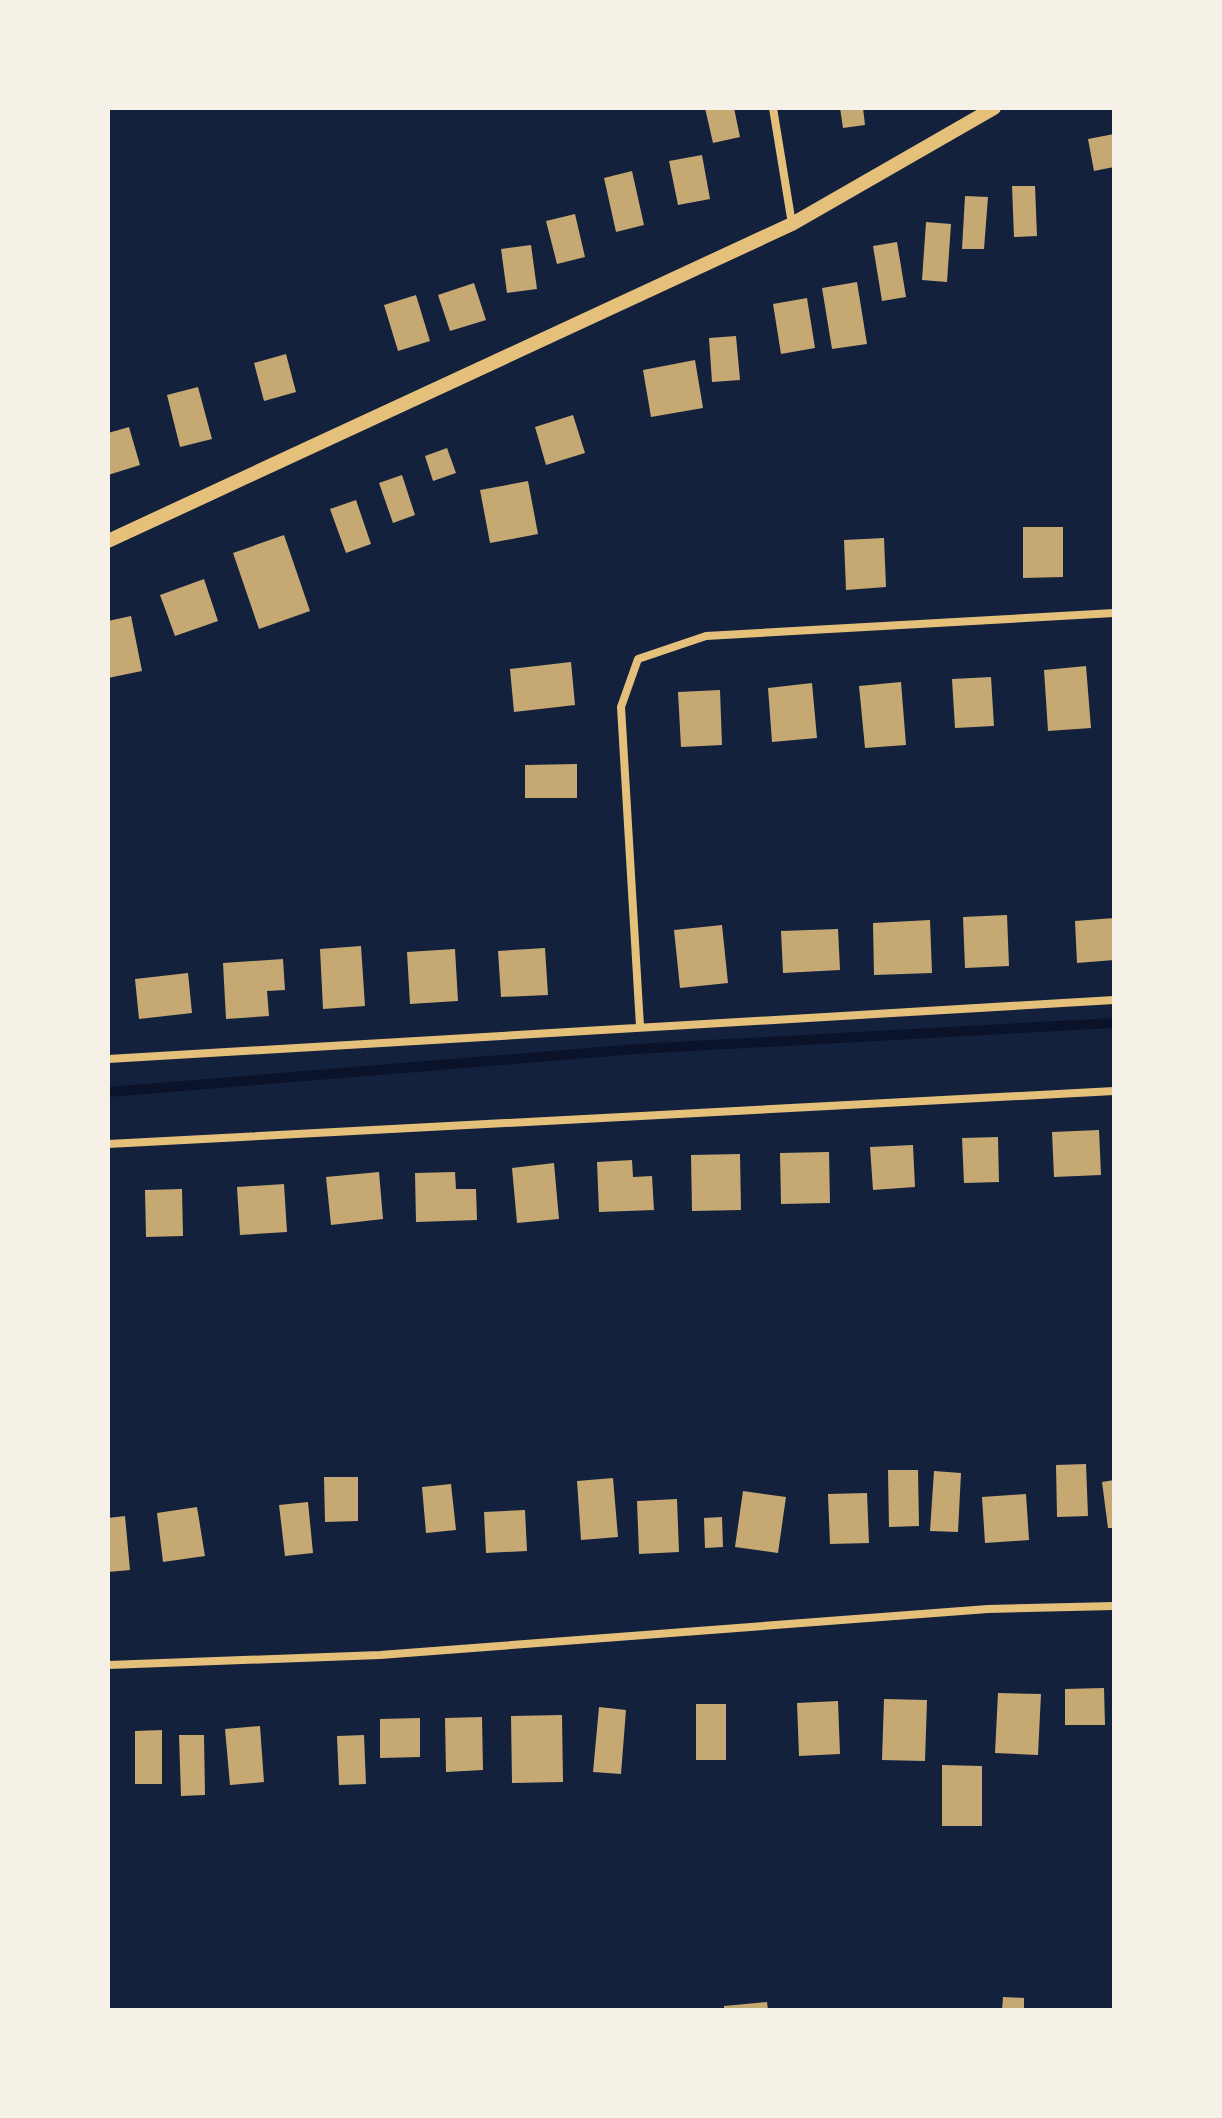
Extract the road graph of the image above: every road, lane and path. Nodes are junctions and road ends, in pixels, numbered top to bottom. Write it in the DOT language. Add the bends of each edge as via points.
graph roads {
  1 [pos="773,108"];
  2 [pos="994,108"];
  3 [pos="792,224"];
  4 [pos="108,541"];
  5 [pos="1114,613"];
  6 [pos="1114,1000"];
  7 [pos="640,1026"];
  8 [pos="108,1059"];
  9 [pos="1114,1091"];
  10 [pos="108,1144"];
  11 [pos="1114,1606"];
  12 [pos="108,1665"];
  1 -- 3 [label="street"];
  2 -- 3 [label="street"];
  3 -- 4 [label="street"];
  5 -- 7 [label="street" via="706,636 638,659 621,707"];
  6 -- 7 [label="street"];
  7 -- 8 [label="street"];
  9 -- 10 [label="street"];
  11 -- 12 [label="street" via="973,1610 380,1655"];
}
